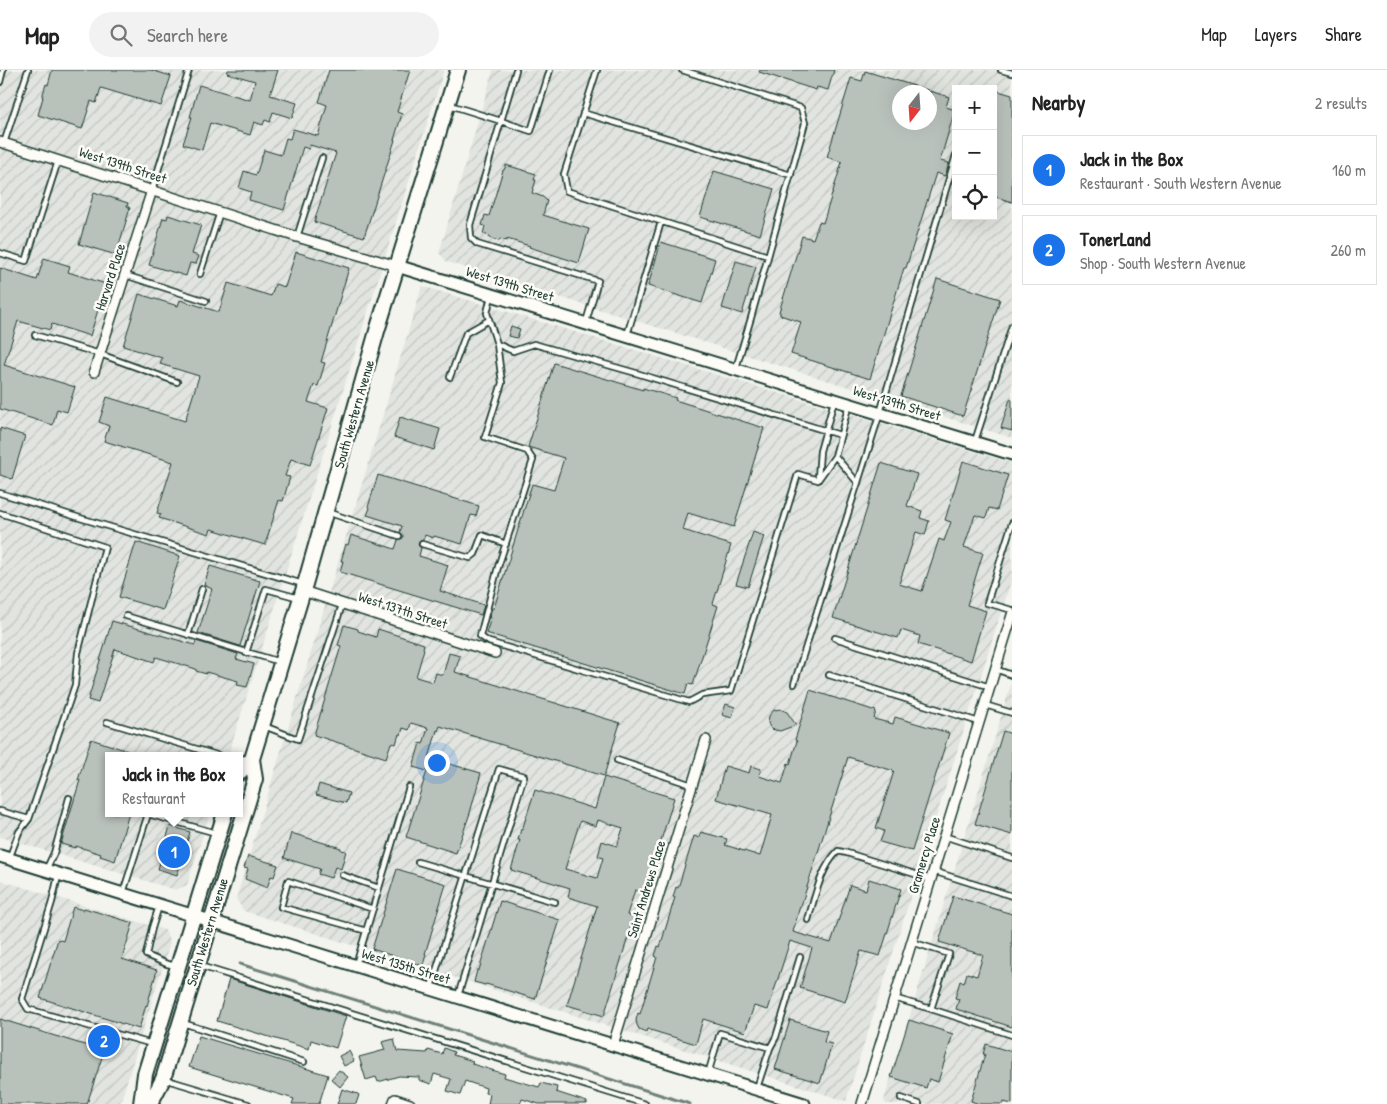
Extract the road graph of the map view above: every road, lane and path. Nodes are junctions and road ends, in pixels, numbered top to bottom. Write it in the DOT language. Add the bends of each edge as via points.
graph roads {
  1 [pos="4,70"];
  2 [pos="28,70"];
  3 [pos="189,70"];
  4 [pos="458,70"];
  5 [pos="516,70"];
  6 [pos="550,70"];
  7 [pos="597,70"];
  8 [pos="682,70"];
  9 [pos="1001,70"];
  10 [pos="1012,73"];
  11 [pos="0,82"];
  12 [pos="447,104"];
  13 [pos="583,113"];
  14 [pos="501,121"];
  15 [pos="2,143"];
  16 [pos="322,158"];
  17 [pos="58,160"];
  18 [pos="952,169"];
  19 [pos="790,175"];
  20 [pos="152,190"];
  21 [pos="220,212"];
  22 [pos="662,222"];
  23 [pos="298,237"];
  24 [pos="0,253"];
  25 [pos="768,256"];
  26 [pos="398,266"];
  27 [pos="125,274"];
  28 [pos="200,274"];
  29 [pos="492,294"];
  30 [pos="206,301"];
  31 [pos="489,320"];
  32 [pos="586,323"];
  33 [pos="1012,326"];
  34 [pos="35,335"];
  35 [pos="627,336"];
  36 [pos="497,344"];
  37 [pos="100,354"];
  38 [pos="736,369"];
  39 [pos="94,372"];
  40 [pos="450,377"];
  41 [pos="177,382"];
  42 [pos="835,399"];
  43 [pos="849,404"];
  44 [pos="880,413"];
  45 [pos="826,431"];
  46 [pos="840,435"];
  47 [pos="975,442"];
  48 [pos="1012,454"];
  49 [pos="835,456"];
  50 [pos="818,480"];
  51 [pos="858,482"];
  52 [pos="0,493"];
  53 [pos="326,512"];
  54 [pos="0,513"];
  55 [pos="1012,523"];
  56 [pos="399,536"];
  57 [pos="1009,543"];
  58 [pos="422,544"];
  59 [pos="506,544"];
  60 [pos="202,589"];
  61 [pos="303,592"];
  62 [pos="342,605"];
  63 [pos="1012,610"];
  64 [pos="1012,614"];
  65 [pos="126,616"];
  66 [pos="188,635"];
  67 [pos="835,638"];
  68 [pos="246,652"];
  69 [pos="495,653"];
  70 [pos="281,662"];
  71 [pos="995,669"];
  72 [pos="829,675"];
  73 [pos="1012,675"];
  74 [pos="794,684"];
  75 [pos="990,687"];
  76 [pos="984,705"];
  77 [pos="1012,713"];
  78 [pos="107,722"];
  79 [pos="979,722"];
  80 [pos="262,725"];
  81 [pos="706,740"];
  82 [pos="207,752"];
  83 [pos="245,758"];
  84 [pos="617,760"];
  85 [pos="692,785"];
  86 [pos="409,787"];
  87 [pos="69,798"];
  88 [pos="0,811"];
  89 [pos="147,817"];
  90 [pos="159,817"];
  91 [pos="224,817"];
  92 [pos="243,817"];
  93 [pos="243,817"];
  94 [pos="29,819"];
  95 [pos="219,834"];
  96 [pos="944,836"];
  97 [pos="5,858"];
  98 [pos="1012,858"];
  99 [pos="418,862"];
  100 [pos="46,871"];
  101 [pos="58,875"];
  102 [pos="342,875"];
  103 [pos="932,875"];
  104 [pos="466,876"];
  105 [pos="491,884"];
  106 [pos="380,888"];
  107 [pos="123,895"];
  108 [pos="1012,896"];
  109 [pos="555,902"];
  110 [pos="159,906"];
  111 [pos="373,909"];
  112 [pos="193,916"];
  113 [pos="808,920"];
  114 [pos="210,921"];
  115 [pos="367,931"];
  116 [pos="912,941"];
  117 [pos="800,957"];
  118 [pos="178,966"];
  119 [pos="197,966"];
  120 [pos="356,966"];
  121 [pos="430,989"];
  122 [pos="458,998"];
  123 [pos="894,998"];
  124 [pos="931,1010"];
  125 [pos="180,1022"];
  126 [pos="1012,1035"];
  127 [pos="154,1045"];
  128 [pos="613,1045"];
  129 [pos="770,1048"];
  130 [pos="304,1062"];
  131 [pos="708,1074"];
  132 [pos="163,1078"];
  133 [pos="757,1090"];
  134 [pos="901,1098"];
  135 [pos="394,1102"];
  136 [pos="141,1104"];
  137 [pos="150,1104"];
  138 [pos="248,1104"];
  139 [pos="410,1104"];
  140 [pos="645,1104"];
  141 [pos="804,1104"];
  142 [pos="862,1104"];
  143 [pos="919,1104"];
  1 -- 11 [label="lane"];
  2 -- 15 [label="lane"];
  3 -- 20 [label="lane"];
  4 -- 12 [label="main road, South Western Avenue"];
  5 -- 14 [label="lane"];
  6 -- 14 [label="lane" via="531,131"];
  7 -- 13 [label="lane"];
  8 -- 19 [label="lane" via="801,108 805,123"];
  9 -- 10 [label="lane"];
  12 -- 14 [label="lane"];
  12 -- 26 [label="main road, South Western Avenue"];
  13 -- 19 [label="lane"];
  13 -- 22 [label="lane" via="564,174 567,191"];
  14 -- 32 [label="lane" via="470,225 471,238 477,244 598,281"];
  15 -- 17 [label="street, West 139th Street"];
  16 -- 23 [label="lane"];
  17 -- 20 [label="street, West 139th Street"];
  17 -- 24 [label="lane" via="26,260"];
  18 -- 44 [label="lane"];
  19 -- 25 [label="lane"];
  20 -- 21 [label="street, West 139th Street"];
  20 -- 27 [label="street, Harvard Place"];
  21 -- 23 [label="street, West 139th Street"];
  21 -- 28 [label="lane"];
  22 -- 25 [label="lane"];
  22 -- 35 [label="lane"];
  23 -- 26 [label="street, West 139th Street"];
  25 -- 38 [label="lane"];
  26 -- 29 [label="street, West 139th Street"];
  26 -- 53 [label="main road, South Western Avenue"];
  27 -- 30 [label="lane"];
  27 -- 37 [label="street, Harvard Place"];
  29 -- 31 [label="lane" via="487,314"];
  29 -- 32 [label="street, West 139th Street"];
  31 -- 36 [label="lane"];
  31 -- 40 [label="lane" via="466,333"];
  32 -- 35 [label="street, West 139th Street"];
  33 -- 47 [label="lane"];
  34 -- 37 [label="lane"];
  35 -- 38 [label="street, West 139th Street"];
  36 -- 45 [label="lane" via="513,351 534,344"];
  36 -- 59 [label="lane" via="502,383 484,437 527,451 533,460"];
  37 -- 39 [label="street, Harvard Place"];
  37 -- 41 [label="lane"];
  38 -- 42 [label="street, West 139th Street"];
  42 -- 43 [label="street, West 139th Street"];
  42 -- 45 [label="lane"];
  43 -- 44 [label="street, West 139th Street"];
  43 -- 46 [label="lane"];
  44 -- 47 [label="street, West 139th Street"];
  44 -- 51 [label="lane"];
  45 -- 46 [label="lane"];
  45 -- 50 [label="lane" via="820,451"];
  46 -- 49 [label="lane"];
  47 -- 48 [label="street, West 139th Street"];
  49 -- 50 [label="lane"];
  49 -- 51 [label="lane"];
  50 -- 59 [label="lane" via="798,474 731,691 702,695 689,702 489,642 480,636"];
  51 -- 74 [label="lane"];
  52 -- 61 [label="lane"];
  53 -- 56 [label="lane"];
  53 -- 61 [label="main road, South Western Avenue"];
  54 -- 94 [label="lane" via="105,547 78,653 75,685"];
  55 -- 57 [label="lane"];
  57 -- 63 [label="lane" via="988,603"];
  58 -- 59 [label="lane" via="470,558 475,554 482,535"];
  60 -- 66 [label="lane"];
  61 -- 62 [label="street, West 137th Street"];
  61 -- 68 [label="lane" via="266,589"];
  61 -- 70 [label="main road, South Western Avenue"];
  62 -- 69 [label="street, West 137th Street"];
  62 -- 80 [label="lane" via="298,740"];
  64 -- 71 [label="street, Gramercy Place"];
  65 -- 66 [label="lane"];
  66 -- 68 [label="lane"];
  67 -- 75 [label="lane"];
  68 -- 70 [label="lane"];
  70 -- 80 [label="main road, South Western Avenue"];
  71 -- 73 [label="lane"];
  71 -- 75 [label="street, Gramercy Place"];
  72 -- 79 [label="lane"];
  75 -- 76 [label="street, Gramercy Place"];
  76 -- 77 [label="lane"];
  76 -- 79 [label="street, Gramercy Place"];
  78 -- 82 [label="lane"];
  79 -- 96 [label="street, Gramercy Place"];
  80 -- 83 [label="main road, South Western Avenue"];
  81 -- 85 [label="street, Saint Andrews Place"];
  83 -- 93 [label="main road, South Western Avenue" via="255,779"];
  84 -- 85 [label="lane"];
  85 -- 128 [label="street, Saint Andrews Place"];
  86 -- 106 [label="lane"];
  87 -- 100 [label="lane"];
  88 -- 94 [label="lane"];
  89 -- 107 [label="lane"];
  90 -- 95 [label="lane"];
  91 -- 95 [label="main road, South Western Avenue"];
  92 -- 114 [label="main road, South Western Avenue"];
  94 -- 97 [label="lane"];
  95 -- 112 [label="main road, South Western Avenue"];
  96 -- 98 [label="lane"];
  96 -- 103 [label="street, Gramercy Place"];
  97 -- 100 [label="street, West 135th Street"];
  99 -- 104 [label="lane"];
  100 -- 101 [label="street, West 135th Street"];
  101 -- 107 [label="street, West 135th Street"];
  101 -- 127 [label="lane" via="22,999 28,1009"];
  102 -- 106 [label="lane"];
  103 -- 108 [label="lane"];
  103 -- 113 [label="lane" via="838,851 820,881"];
  103 -- 116 [label="street, Gramercy Place"];
  104 -- 105 [label="lane"];
  104 -- 105 [label="lane" via="499,769 524,776"];
  104 -- 121 [label="lane"];
  105 -- 109 [label="lane"];
  105 -- 122 [label="lane"];
  106 -- 111 [label="lane"];
  107 -- 110 [label="street, West 135th Street"];
  110 -- 112 [label="street, West 135th Street"];
  110 -- 118 [label="lane" via="146,955"];
  111 -- 115 [label="lane"];
  111 -- 115 [label="lane" via="288,881 281,907"];
  112 -- 114 [label="street, West 135th Street"];
  112 -- 118 [label="main road, South Western Avenue"];
  114 -- 119 [label="main road, South Western Avenue"];
  114 -- 120 [label="street, West 135th Street"];
  115 -- 120 [label="lane"];
  116 -- 123 [label="street, Gramercy Place"];
  116 -- 124 [label="lane" via="949,954"];
  117 -- 129 [label="lane"];
  118 -- 127 [label="main road, South Western Avenue"];
  119 -- 125 [label="main road, South Western Avenue"];
  119 -- 140 [label="lane"];
  120 -- 121 [label="street, West 135th Street"];
  121 -- 122 [label="street, West 135th Street"];
  122 -- 128 [label="street, West 135th Street"];
  123 -- 124 [label="lane"];
  123 -- 142 [label="street, Gramercy Place"];
  124 -- 126 [label="lane"];
  125 -- 130 [label="lane"];
  125 -- 132 [label="main road, South Western Avenue"];
  127 -- 136 [label="main road, South Western Avenue" via="145,1074"];
  128 -- 131 [label="street, West 135th Street"];
  129 -- 131 [label="lane" via="720,1033"];
  129 -- 133 [label="lane"];
  131 -- 133 [label="street, West 135th Street"];
  132 -- 137 [label="main road, South Western Avenue"];
  132 -- 138 [label="lane"];
  133 -- 141 [label="street, West 135th Street"];
  134 -- 143 [label="lane"];
  135 -- 139 [label="street"];
}
